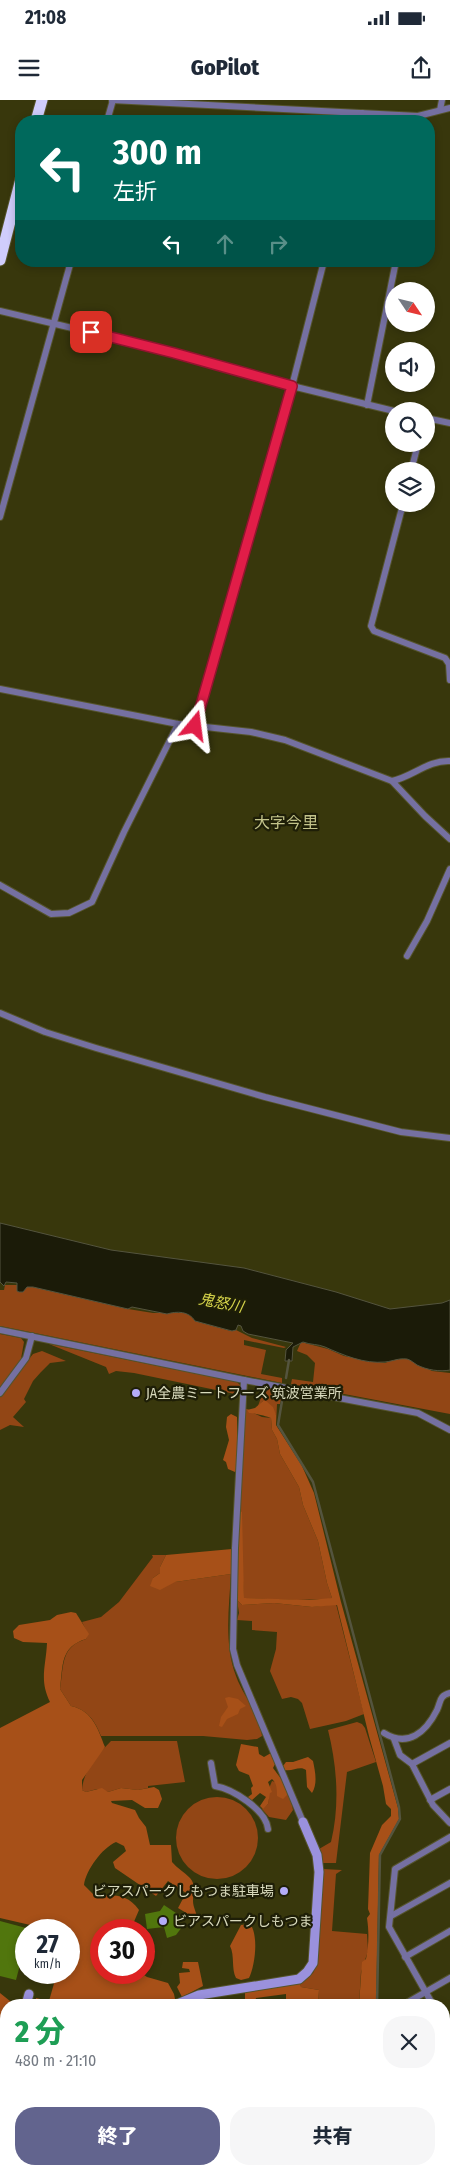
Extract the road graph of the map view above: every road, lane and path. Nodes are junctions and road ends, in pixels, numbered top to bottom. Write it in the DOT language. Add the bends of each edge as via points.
graph roads {
  1 [pos="42,100"];
  2 [pos="112,100"];
  3 [pos="442,100"];
  4 [pos="450,108"];
  5 [pos="440,110"];
  6 [pos="362,113"];
  7 [pos="38,115"];
  8 [pos="108,115"];
  9 [pos="399,115"];
  10 [pos="431,115"];
  11 [pos="15,202"];
  12 [pos="0,260"];
  13 [pos="70,267"];
  14 [pos="322,267"];
  15 [pos="395,267"];
  16 [pos="0,311"];
  17 [pos="55,324"];
  18 [pos="292,386"];
  19 [pos="367,406"];
  20 [pos="385,409"];
  21 [pos="435,420"];
  22 [pos="450,423"];
  23 [pos="401,512"];
  24 [pos="0,517"];
  25 [pos="450,680"];
  26 [pos="0,689"];
  27 [pos="178,724"];
  28 [pos="195,726"];
  29 [pos="450,760"];
  30 [pos="392,780"];
  31 [pos="450,839"];
  32 [pos="450,869"];
  33 [pos="0,886"];
  34 [pos="406,956"];
  35 [pos="0,1013"];
  36 [pos="450,1138"];
  37 [pos="0,1330"];
  38 [pos="32,1336"];
  39 [pos="244,1380"];
  40 [pos="0,1393"];
  41 [pos="450,1430"];
  42 [pos="450,1693"];
  43 [pos="384,1733"];
  44 [pos="394,1739"];
  45 [pos="450,1742"];
  46 [pos="211,1763"];
  47 [pos="412,1764"];
  48 [pos="450,1789"];
  49 [pos="430,1800"];
  50 [pos="303,1822"];
  51 [pos="450,1823"];
  52 [pos="268,1829"];
  53 [pos="450,1837"];
  54 [pos="450,1883"];
  55 [pos="391,1916"];
  56 [pos="450,1931"];
  57 [pos="405,1956"];
  58 [pos="450,1978"];
  59 [pos="425,1992"];
  60 [pos="29,1994"];
  61 [pos="28,1999"];
  62 [pos="189,1999"];
  63 [pos="413,1999"];
  64 [pos="429,1999"];
  1 -- 7 [label="highway"];
  2 -- 6 [label="street"];
  2 -- 8 [label="street"];
  3 -- 5 [label="street"];
  4 -- 5 [label="street"];
  5 -- 10 [label="street"];
  6 -- 9 [label="street"];
  11 -- 12 [label="highway"];
  13 -- 17 [label="street"];
  14 -- 18 [label="street"];
  15 -- 19 [label="street"];
  16 -- 17 [label="street"];
  17 -- 18 [label="street"];
  17 -- 24 [label="street"];
  18 -- 19 [label="street"];
  18 -- 28 [label="street"];
  19 -- 20 [label="street"];
  21 -- 22 [label="street"];
  23 -- 25 [label="street" via="371,626 374,631 445,658 449,664"];
  26 -- 27 [label="street"];
  27 -- 28 [label="street"];
  27 -- 33 [label="street" via="92,902 69,913 51,914"];
  28 -- 30 [label="street" via="251,732 285,740"];
  29 -- 30 [label="street" via="430,764 402,779"];
  30 -- 31 [label="street"];
  32 -- 34 [label="street" via="427,921"];
  35 -- 36 [label="street" via="45,1032 265,1097 401,1132"];
  37 -- 38 [label="street"];
  38 -- 39 [label="street"];
  38 -- 40 [label="street" via="26,1358"];
  39 -- 41 [label="street" via="418,1413"];
  39 -- 50 [label="street" via="233,1649 236,1665"];
  42 -- 44 [label="street" via="443,1695 429,1723 418,1734 410,1739"];
  43 -- 44 [label="street"];
  44 -- 47 [label="street" via="400,1755"];
  45 -- 47 [label="street"];
  46 -- 52 [label="street" via="215,1786 229,1791 264,1815"];
  47 -- 49 [label="street"];
  48 -- 49 [label="street"];
  49 -- 51 [label="street"];
  50 -- 62 [label="street" via="319,1872 313,1963 299,1978"];
  53 -- 55 [label="street" via="395,1869"];
  54 -- 55 [label="street"];
  55 -- 57 [label="street" via="389,1928"];
  56 -- 57 [label="street"];
  57 -- 59 [label="street"];
  58 -- 59 [label="street"];
  59 -- 63 [label="street"];
  59 -- 64 [label="street"];
  60 -- 61 [label="street"];
}
